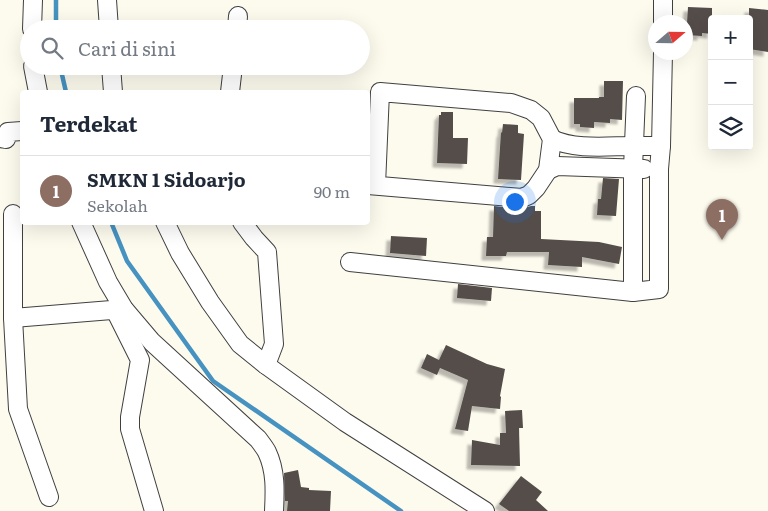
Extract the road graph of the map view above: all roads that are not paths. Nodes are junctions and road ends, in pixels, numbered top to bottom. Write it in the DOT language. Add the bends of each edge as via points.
graph roads {
  1 [pos="33,0"];
  2 [pos="107,0"];
  3 [pos="664,0"];
  4 [pos="663,15"];
  5 [pos="32,20"];
  6 [pos="108,20"];
  7 [pos="663,60"];
  8 [pos="35,75"];
  9 [pos="112,75"];
  10 [pos="232,75"];
  11 [pos="38,90"];
  12 [pos="113,90"];
  13 [pos="230,90"];
  14 [pos="636,96"];
  15 [pos="20,131"];
  16 [pos="0,138"];
  17 [pos="552,139"];
  18 [pos="635,146"];
  19 [pos="661,146"];
  20 [pos="633,168"];
  21 [pos="659,169"];
  22 [pos="548,170"];
  23 [pos="372,185"];
  24 [pos="13,214"];
  25 [pos="82,225"];
  26 [pos="167,225"];
  27 [pos="244,225"];
  28 [pos="350,262"];
  29 [pos="633,292"];
  30 [pos="120,309"];
  31 [pos="13,318"];
  32 [pos="266,365"];
  33 [pos="49,497"];
  34 [pos="154,511"];
  35 [pos="274,511"];
  36 [pos="485,511"];
  1 -- 5 [label="street"];
  2 -- 6 [label="street"];
  3 -- 4 [label="street"];
  7 -- 19 [label="street"];
  8 -- 11 [label="street"];
  9 -- 12 [label="street"];
  10 -- 13 [label="street"];
  14 -- 18 [label="street"];
  15 -- 16 [label="street" via="8,132 6,139"];
  17 -- 18 [label="street" via="559,143 594,147"];
  17 -- 22 [label="street"];
  17 -- 23 [label="street" via="541,118 531,110 511,103 380,92"];
  18 -- 19 [label="street"];
  18 -- 20 [label="street"];
  19 -- 21 [label="street"];
  20 -- 21 [label="street"];
  20 -- 22 [label="street" via="557,166"];
  20 -- 29 [label="street"];
  21 -- 29 [label="street" via="659,289"];
  22 -- 23 [label="street" via="536,188 522,198"];
  24 -- 31 [label="street"];
  25 -- 30 [label="street"];
  26 -- 32 [label="street" via="180,253 210,302 240,344"];
  27 -- 32 [label="street" via="267,252 274,344"];
  28 -- 29 [label="street"];
  30 -- 31 [label="street"];
  30 -- 34 [label="street" via="140,360 130,429"];
  30 -- 35 [label="street" via="258,439 267,451 275,481"];
  31 -- 33 [label="street" via="18,409"];
  32 -- 36 [label="street" via="345,422"];
}
